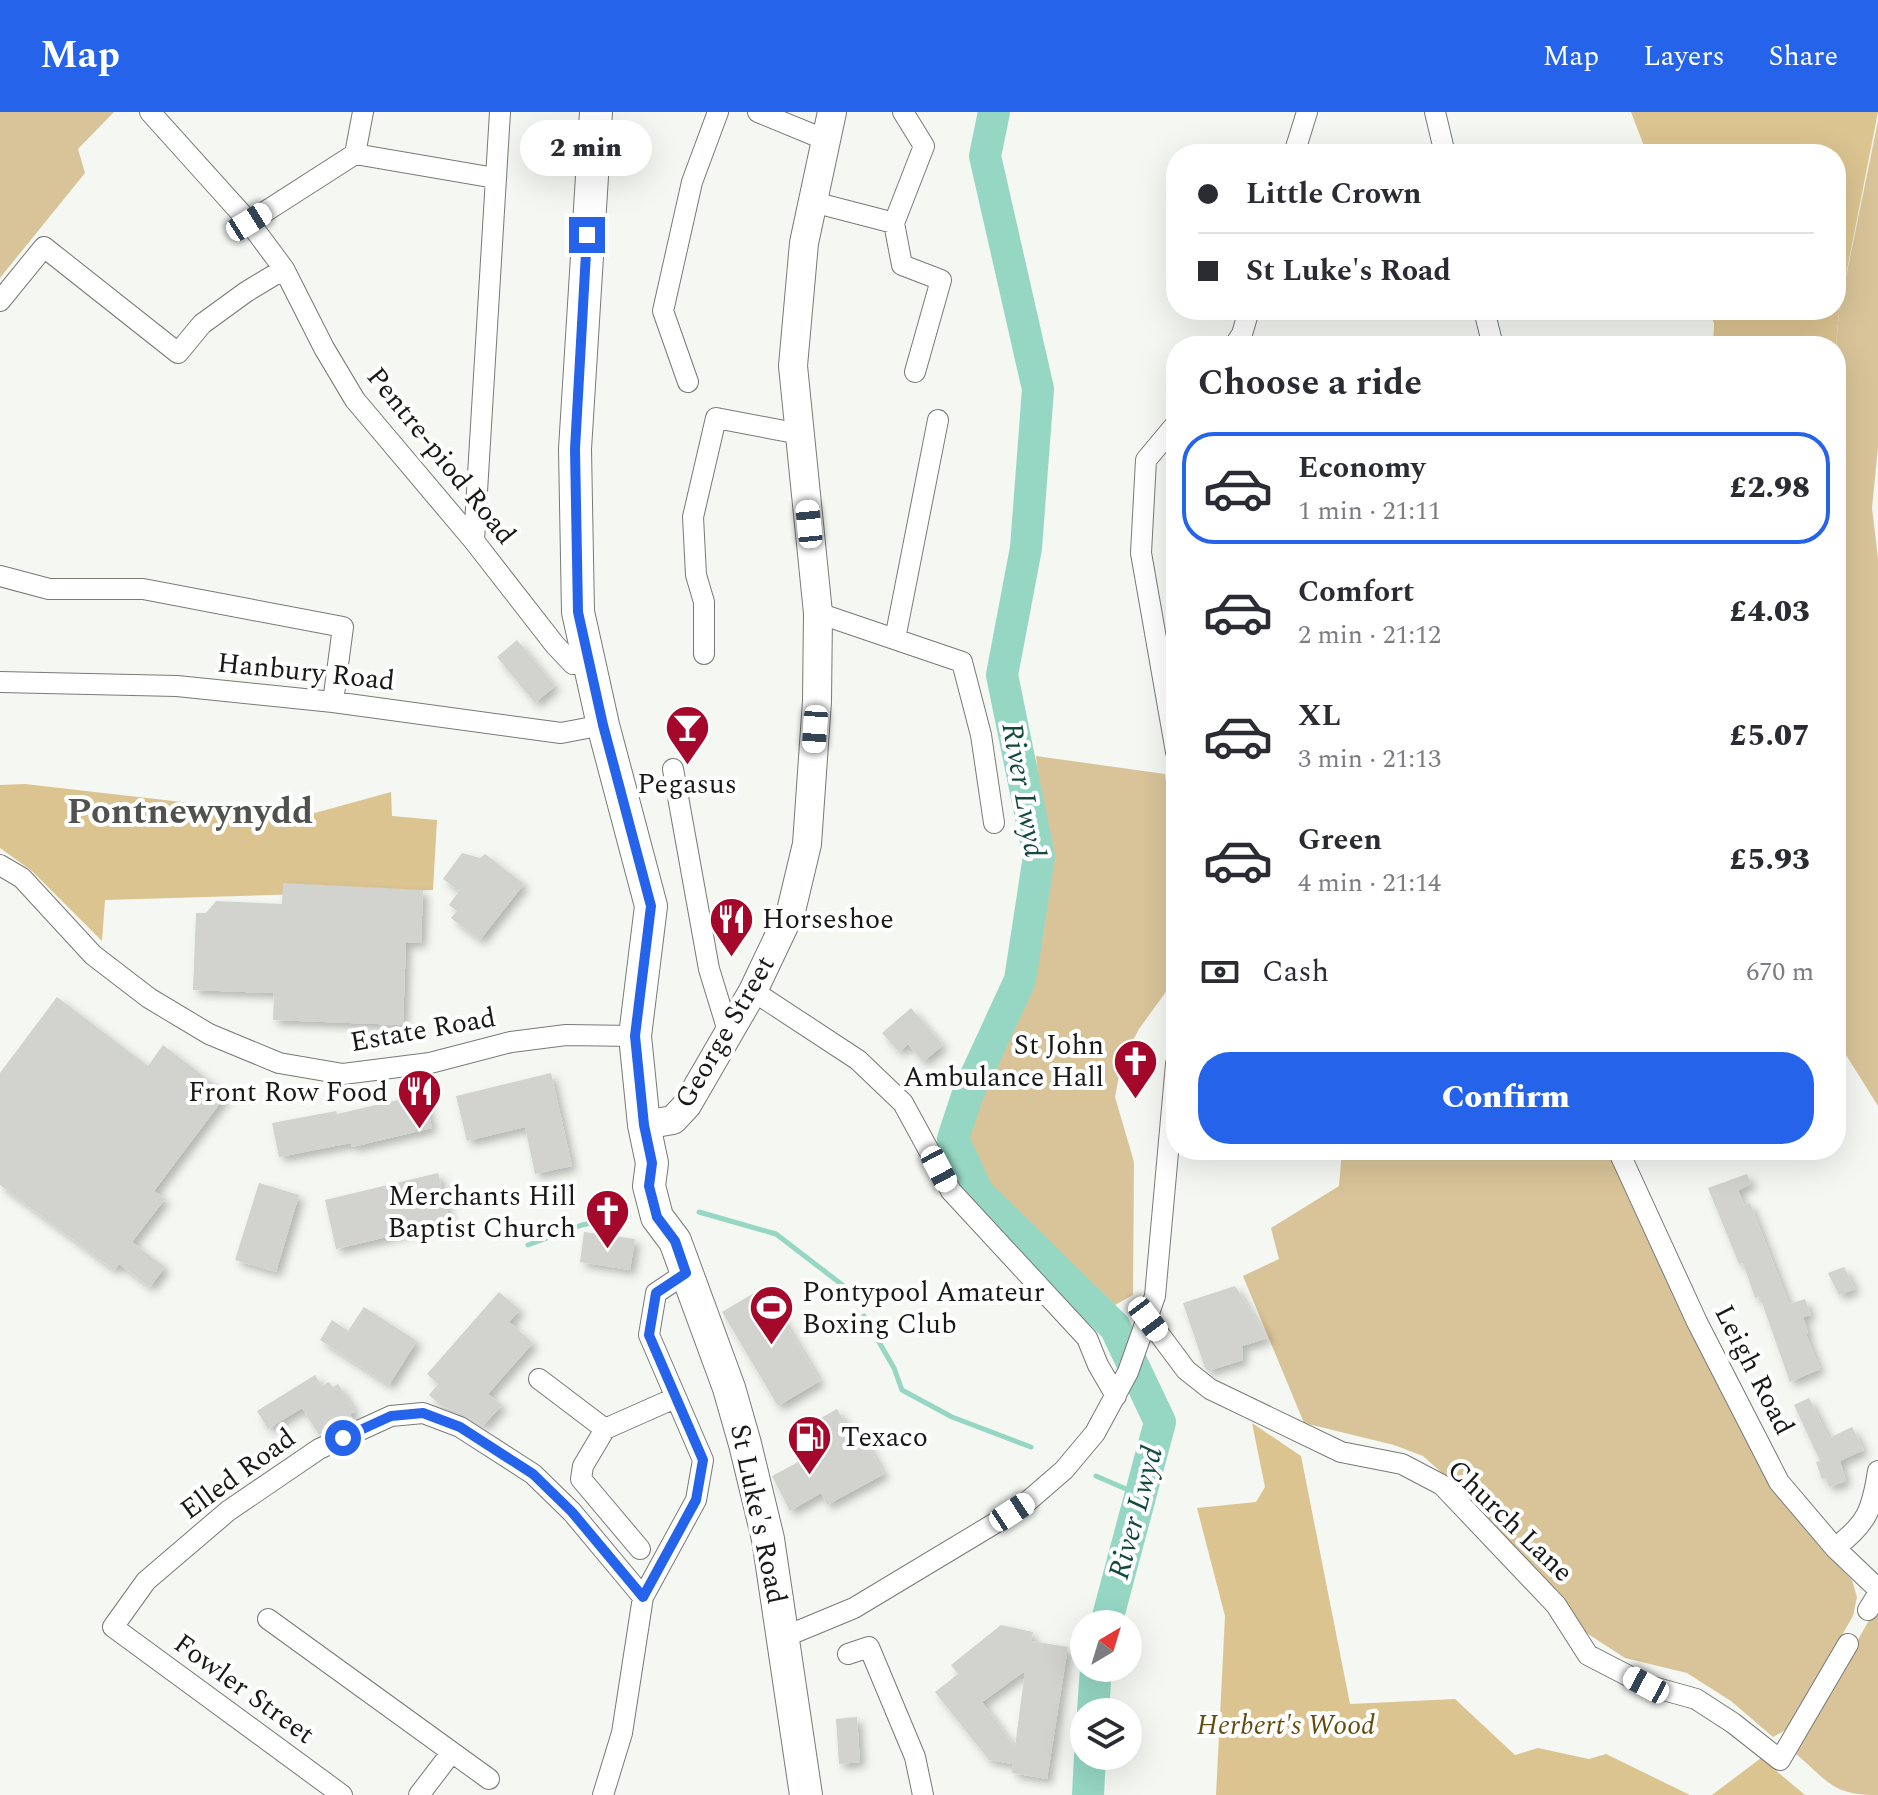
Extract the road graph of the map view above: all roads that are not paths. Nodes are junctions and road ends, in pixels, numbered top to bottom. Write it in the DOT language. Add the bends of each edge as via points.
graph roads {
  1 [pos="150,112"];
  2 [pos="363,112"];
  3 [pos="500,112"];
  4 [pos="596,112"];
  5 [pos="718,112"];
  6 [pos="758,112"];
  7 [pos="832,112"];
  8 [pos="903,112"];
  9 [pos="1307,112"];
  10 [pos="1435,112"];
  11 [pos="826,140"];
  12 [pos="1297,144"];
  13 [pos="1443,144"];
  14 [pos="355,154"];
  15 [pos="495,178"];
  16 [pos="813,202"];
  17 [pos="249,222"];
  18 [pos="894,223"];
  19 [pos="284,269"];
  20 [pos="0,301"];
  21 [pos="915,372"];
  22 [pos="688,382"];
  23 [pos="938,420"];
  24 [pos="800,434"];
  25 [pos="1166,436"];
  26 [pos="474,541"];
  27 [pos="0,576"];
  28 [pos="818,613"];
  29 [pos="895,639"];
  30 [pos="704,654"];
  31 [pos="590,664"];
  32 [pos="0,682"];
  33 [pos="1166,695"];
  34 [pos="333,702"];
  35 [pos="603,725"];
  36 [pos="673,769"];
  37 [pos="994,823"];
  38 [pos="0,865"];
  39 [pos="753,991"];
  40 [pos="728,1031"];
  41 [pos="635,1036"];
  42 [pos="644,1125"];
  43 [pos="1167,1160"];
  44 [pos="1623,1160"];
  45 [pos="686,1273"];
  46 [pos="1146,1326"];
  47 [pos="539,1379"];
  48 [pos="1116,1396"];
  49 [pos="675,1398"];
  50 [pos="605,1429"];
  51 [pos="1878,1471"];
  52 [pos="1835,1548"];
  53 [pos="640,1549"];
  54 [pos="643,1597"];
  55 [pos="1875,1598"];
  56 [pos="268,1619"];
  57 [pos="113,1627"];
  58 [pos="784,1637"];
  59 [pos="1848,1644"];
  60 [pos="848,1654"];
  61 [pos="451,1753"];
  62 [pos="489,1779"];
  63 [pos="342,1795"];
  64 [pos="419,1795"];
  65 [pos="603,1795"];
  66 [pos="806,1795"];
  67 [pos="923,1795"];
  1 -- 17 [label="street, Pentre-piod Road"];
  2 -- 14 [label="street"];
  3 -- 15 [label="street"];
  4 -- 31 [label="main road, St Luke's Road" via="575,449 578,612"];
  5 -- 22 [label="street" via="692,182 663,311"];
  6 -- 11 [label="street"];
  7 -- 11 [label="main road, George Street"];
  8 -- 18 [label="street" via="924,146"];
  9 -- 12 [label="street"];
  10 -- 13 [label="street"];
  11 -- 16 [label="main road, George Street"];
  14 -- 15 [label="street"];
  14 -- 17 [label="street"];
  15 -- 26 [label="street"];
  16 -- 18 [label="street"];
  16 -- 24 [label="main road, George Street" via="793,366"];
  17 -- 19 [label="street, Pentre-piod Road"];
  18 -- 21 [label="street" via="902,265 941,280"];
  19 -- 20 [label="street" via="202,324 178,353 44,247"];
  19 -- 26 [label="street, Pentre-piod Road" via="355,400"];
  23 -- 29 [label="street"];
  24 -- 28 [label="main road, George Street"];
  24 -- 30 [label="street" via="716,418 693,517 696,575 704,602"];
  25 -- 33 [label="street" via="1146,460 1141,553"];
  26 -- 31 [label="street, Pentre-piod Road" via="555,645 573,664"];
  27 -- 34 [label="street" via="49,589 143,589 343,627"];
  28 -- 29 [label="street"];
  28 -- 39 [label="main road, George Street" via="807,844 791,911"];
  29 -- 37 [label="street" via="962,662 981,735"];
  31 -- 35 [label="main road, St Luke's Road"];
  32 -- 34 [label="street, Hanbury Road" via="177,686"];
  34 -- 35 [label="street, Hanbury Road" via="561,733"];
  35 -- 41 [label="main road, St Luke's Road" via="651,906"];
  36 -- 40 [label="street" via="709,969"];
  38 -- 41 [label="street, Estate Road" via="22,878 93,955 149,998 209,1034 279,1063 343,1074 430,1063 511,1042 566,1035"];
  39 -- 40 [label="main road, George Street"];
  39 -- 48 [label="street" via="858,1060 903,1103 951,1191 1087,1338"];
  40 -- 42 [label="main road, George Street" via="687,1105 673,1120"];
  41 -- 42 [label="main road, St Luke's Road"];
  42 -- 45 [label="main road, St Luke's Road" via="657,1217 675,1241"];
  43 -- 46 [label="street" via="1155,1296"];
  44 -- 52 [label="street, Leigh Road" via="1779,1482"];
  45 -- 49 [label="street" via="656,1293 649,1335"];
  45 -- 58 [label="main road, St Luke's Road" via="733,1402 768,1539"];
  46 -- 48 [label="street"];
  46 -- 59 [label="street, Church Lane" via="1210,1389 1341,1452 1402,1464 1442,1485 1556,1605 1588,1655 1646,1685 1696,1699 1780,1760"];
  47 -- 50 [label="street"];
  48 -- 58 [label="street" via="1095,1433 1064,1470 1027,1502 854,1608"];
  49 -- 50 [label="street"];
  49 -- 54 [label="street" via="703,1460 696,1500"];
  50 -- 53 [label="street" via="581,1479"];
  51 -- 52 [label="street" via="1870,1510 1857,1531"];
  52 -- 55 [label="street, Leigh Road"];
  54 -- 57 [label="street, Elled Road" via="533,1474 460,1427 423,1413 391,1416 319,1449 241,1502 146,1581"];
  54 -- 65 [label="street" via="622,1733"];
  56 -- 61 [label="street"];
  57 -- 63 [label="street, Fowler Street"];
  58 -- 66 [label="main road, St Luke's Road"];
  60 -- 67 [label="street" via="869,1647 915,1757"];
  61 -- 62 [label="street"];
  61 -- 64 [label="street"];
}
